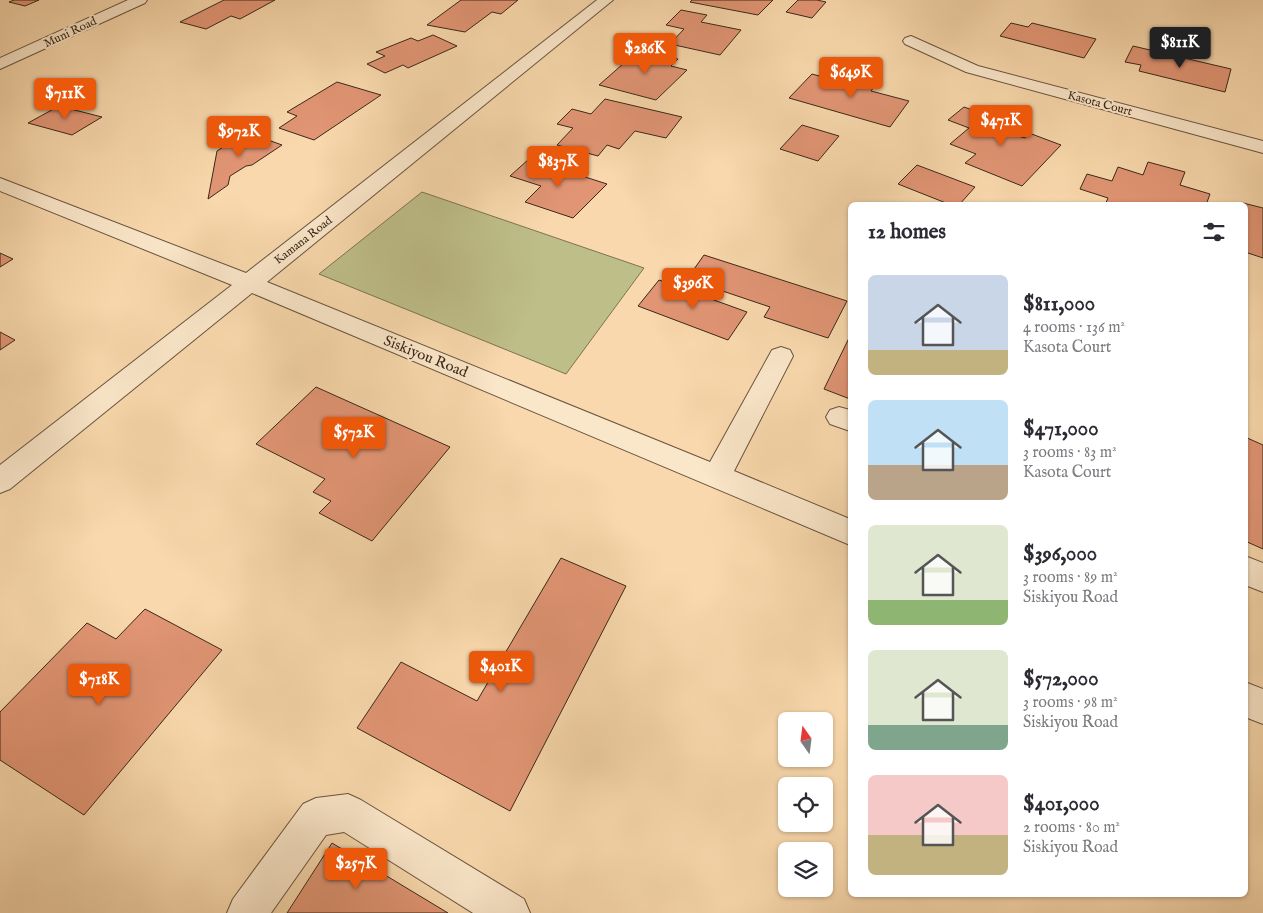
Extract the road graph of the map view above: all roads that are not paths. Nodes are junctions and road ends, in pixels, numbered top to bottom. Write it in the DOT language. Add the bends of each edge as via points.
graph roads {
  1 [pos="140,0"];
  2 [pos="606,0"];
  3 [pos="911,41"];
  4 [pos="0,64"];
  5 [pos="1263,147"];
  6 [pos="0,184"];
  7 [pos="249,283"];
  8 [pos="781,356"];
  9 [pos="717,476"];
  10 [pos="0,481"];
  11 [pos="848,531"];
  12 [pos="1248,571"];
  13 [pos="1263,578"];
  14 [pos="1248,700"];
  15 [pos="1263,707"];
  16 [pos="247,913"];
  17 [pos="510,913"];
  1 -- 4 [label="street, Muni Road"];
  2 -- 7 [label="street, Kamana Road"];
  3 -- 5 [label="street, Kasota Court" via="972,69"];
  6 -- 7 [label="street, Siskiyou Road"];
  7 -- 9 [label="street, Siskiyou Road"];
  7 -- 10 [label="street, Kamana Road"];
  8 -- 9 [label="street"];
  9 -- 11 [label="street, Siskiyou Road"];
  12 -- 13 [label="street"];
  14 -- 15 [label="street"];
  16 -- 17 [label="street" via="316,817 348,813"];
}
